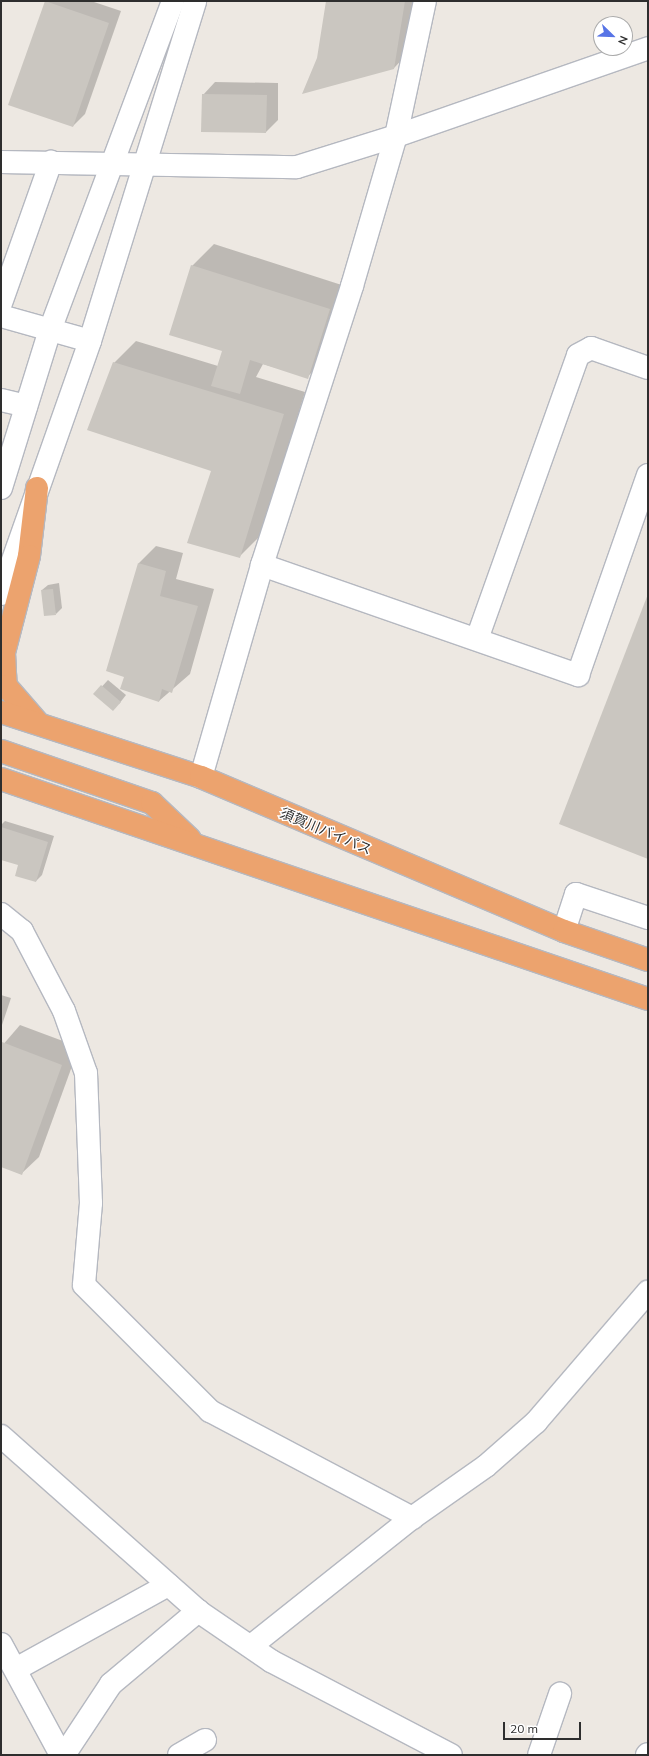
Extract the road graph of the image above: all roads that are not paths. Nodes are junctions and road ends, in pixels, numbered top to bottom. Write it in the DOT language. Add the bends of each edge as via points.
graph roads {
  1 [pos="172,1"];
  2 [pos="195,1"];
  3 [pos="425,1"];
  4 [pos="648,48"];
  5 [pos="396,136"];
  6 [pos="1,162"];
  7 [pos="51,162"];
  8 [pos="109,164"];
  9 [pos="143,164"];
  10 [pos="1,303"];
  11 [pos="1,316"];
  12 [pos="50,330"];
  13 [pos="90,341"];
  14 [pos="648,368"];
  15 [pos="1,400"];
  16 [pos="26,406"];
  17 [pos="648,475"];
  18 [pos="1,488"];
  19 [pos="37,488"];
  20 [pos="262,565"];
  21 [pos="1,594"];
  22 [pos="477,639"];
  23 [pos="1,712"];
  24 [pos="38,723"];
  25 [pos="1,751"];
  26 [pos="201,778"];
  27 [pos="1,779"];
  28 [pos="1,792"];
  29 [pos="154,831"];
  30 [pos="195,844"];
  31 [pos="1,914"];
  32 [pos="648,918"];
  33 [pos="564,931"];
  34 [pos="648,960"];
  35 [pos="648,999"];
  36 [pos="648,1292"];
  37 [pos="1,1436"];
  38 [pos="412,1518"];
  39 [pos="168,1585"];
  40 [pos="198,1611"];
  41 [pos="1,1644"];
  42 [pos="251,1646"];
  43 [pos="16,1669"];
  44 [pos="560,1694"];
  45 [pos="204,1740"];
  46 [pos="63,1755"];
  47 [pos="179,1755"];
  48 [pos="451,1755"];
  49 [pos="539,1755"];
  1 -- 8 [label="street"];
  2 -- 9 [label="street"];
  3 -- 5 [label="street"];
  4 -- 5 [label="street"];
  5 -- 9 [label="street" via="297,167"];
  5 -- 20 [label="street" via="352,286"];
  6 -- 7 [label="street"];
  7 -- 8 [label="street"];
  7 -- 10 [label="street"];
  8 -- 9 [label="street"];
  8 -- 12 [label="street"];
  9 -- 13 [label="street"];
  11 -- 12 [label="street"];
  12 -- 13 [label="street"];
  12 -- 16 [label="street"];
  13 -- 19 [label="street"];
  14 -- 22 [label="street" via="591,348 578,355"];
  15 -- 16 [label="street"];
  16 -- 18 [label="street"];
  17 -- 22 [label="street" via="578,675"];
  19 -- 21 [label="street"];
  19 -- 24 [label="highway" via="29,556 4,653 6,686"];
  20 -- 22 [label="street"];
  20 -- 26 [label="street"];
  23 -- 24 [label="highway, 須賀川バイパス"];
  24 -- 26 [label="highway, 須賀川バイパス"];
  25 -- 30 [label="highway" via="152,803"];
  26 -- 33 [label="highway, 須賀川バイパス"];
  27 -- 29 [label="highway"];
  28 -- 29 [label="highway" via="85,820"];
  29 -- 30 [label="highway"];
  30 -- 35 [label="highway"];
  31 -- 38 [label="street" via="22,931 29,944 64,1011 86,1073 91,1203 84,1286 210,1411"];
  32 -- 33 [label="street" via="576,894"];
  33 -- 34 [label="highway, 須賀川バイパス"];
  36 -- 38 [label="street" via="536,1422 486,1466"];
  37 -- 39 [label="street"];
  38 -- 42 [label="street"];
  39 -- 40 [label="street"];
  39 -- 43 [label="street"];
  40 -- 42 [label="street"];
  40 -- 46 [label="street" via="111,1684"];
  41 -- 43 [label="street"];
  42 -- 48 [label="street" via="271,1660"];
  43 -- 46 [label="street"];
  44 -- 49 [label="street"];
  45 -- 47 [label="street"];
}
